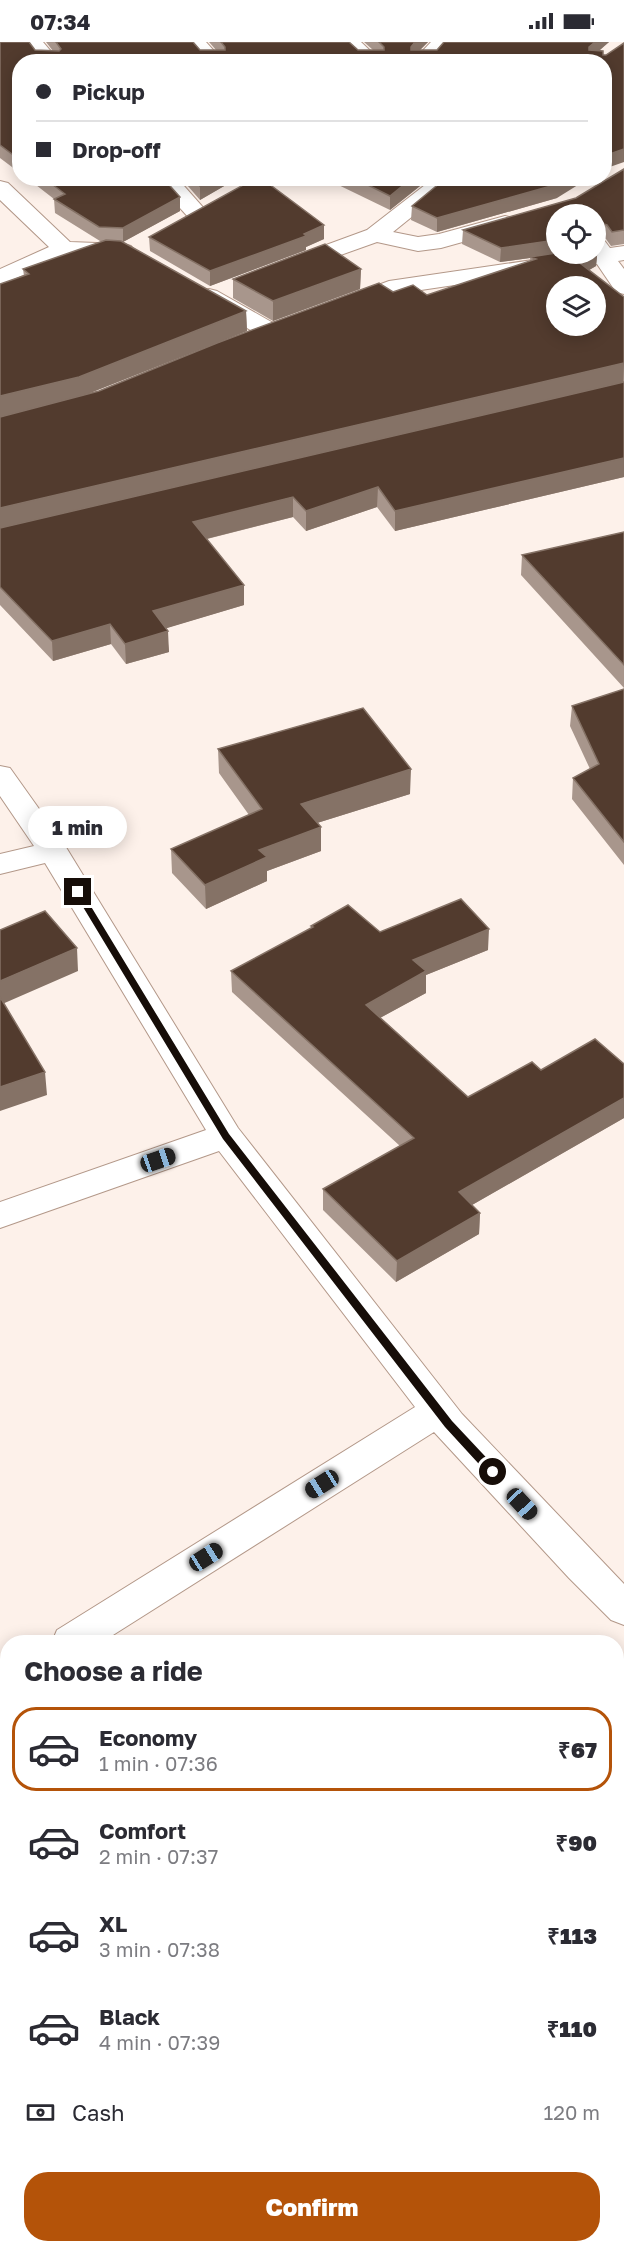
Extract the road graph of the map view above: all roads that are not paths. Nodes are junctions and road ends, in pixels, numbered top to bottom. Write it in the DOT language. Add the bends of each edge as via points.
graph roads {
  1 [pos="32,42"];
  2 [pos="194,42"];
  3 [pos="348,42"];
  4 [pos="443,42"];
  5 [pos="43,54"];
  6 [pos="206,54"];
  7 [pos="362,54"];
  8 [pos="430,54"];
  9 [pos="168,186"];
  10 [pos="439,186"];
  11 [pos="0,188"];
  12 [pos="217,202"];
  13 [pos="521,219"];
  14 [pos="375,235"];
  15 [pos="64,249"];
  16 [pos="138,250"];
  17 [pos="608,252"];
  18 [pos="273,273"];
  19 [pos="0,278"];
  20 [pos="189,285"];
  21 [pos="242,285"];
  22 [pos="624,286"];
  23 [pos="210,296"];
  24 [pos="326,313"];
  25 [pos="240,345"];
  26 [pos="0,775"];
  27 [pos="53,851"];
  28 [pos="0,864"];
  29 [pos="226,1136"];
  30 [pos="0,1215"];
  31 [pos="438,1411"];
  32 [pos="624,1609"];
  33 [pos="82,1635"];
  1 -- 5 [label="street"];
  2 -- 6 [label="street"];
  3 -- 7 [label="street"];
  4 -- 8 [label="street"];
  9 -- 12 [label="street" via="187,219"];
  10 -- 14 [label="street"];
  11 -- 15 [label="street"];
  13 -- 14 [label="street" via="418,244"];
  14 -- 18 [label="street"];
  15 -- 16 [label="street"];
  15 -- 19 [label="street"];
  17 -- 22 [label="street"];
  17 -- 24 [label="street" via="389,288"];
  20 -- 23 [label="street"];
  21 -- 23 [label="street"];
  23 -- 25 [label="street" via="284,329"];
  26 -- 27 [label="street"];
  27 -- 28 [label="street"];
  27 -- 29 [label="street"];
  29 -- 30 [label="street"];
  29 -- 31 [label="street"];
  31 -- 32 [label="street"];
  31 -- 33 [label="street"];
}
